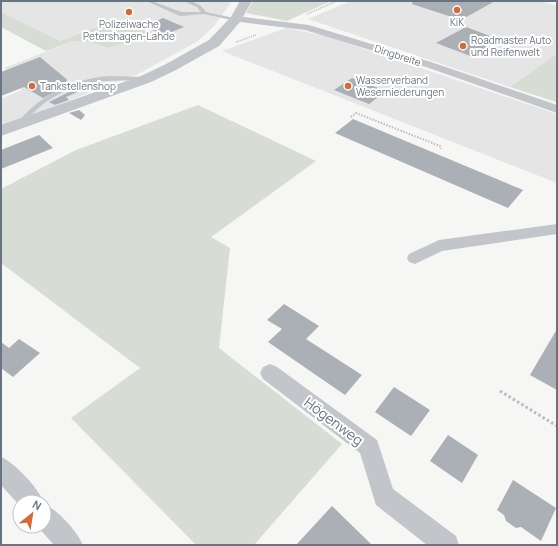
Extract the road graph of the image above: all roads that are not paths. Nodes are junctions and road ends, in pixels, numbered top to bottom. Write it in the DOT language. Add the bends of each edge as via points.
graph roads {
  1 [pos="148,1"];
  2 [pos="185,1"];
  3 [pos="242,7"];
  4 [pos="204,13"];
  5 [pos="557,109"];
  6 [pos="1,131"];
  7 [pos="557,230"];
  8 [pos="415,258"];
  9 [pos="270,373"];
  10 [pos="1,468"];
  11 [pos="25,494"];
  12 [pos="52,525"];
  13 [pos="71,545"];
  14 [pos="447,545"];
  1 -- 4 [label="lane" via="180,14"];
  2 -- 4 [label="lane" via="199,6"];
  3 -- 4 [label="lane"];
  3 -- 5 [label="street, Dingbreite" via="284,24 306,27 349,39"];
  3 -- 6 [label="street" via="214,43 146,79"];
  7 -- 8 [label="street" via="438,246"];
  9 -- 14 [label="street, Högenweg" via="368,447 384,497"];
  10 -- 11 [label="street"];
  12 -- 13 [label="street"];
}
